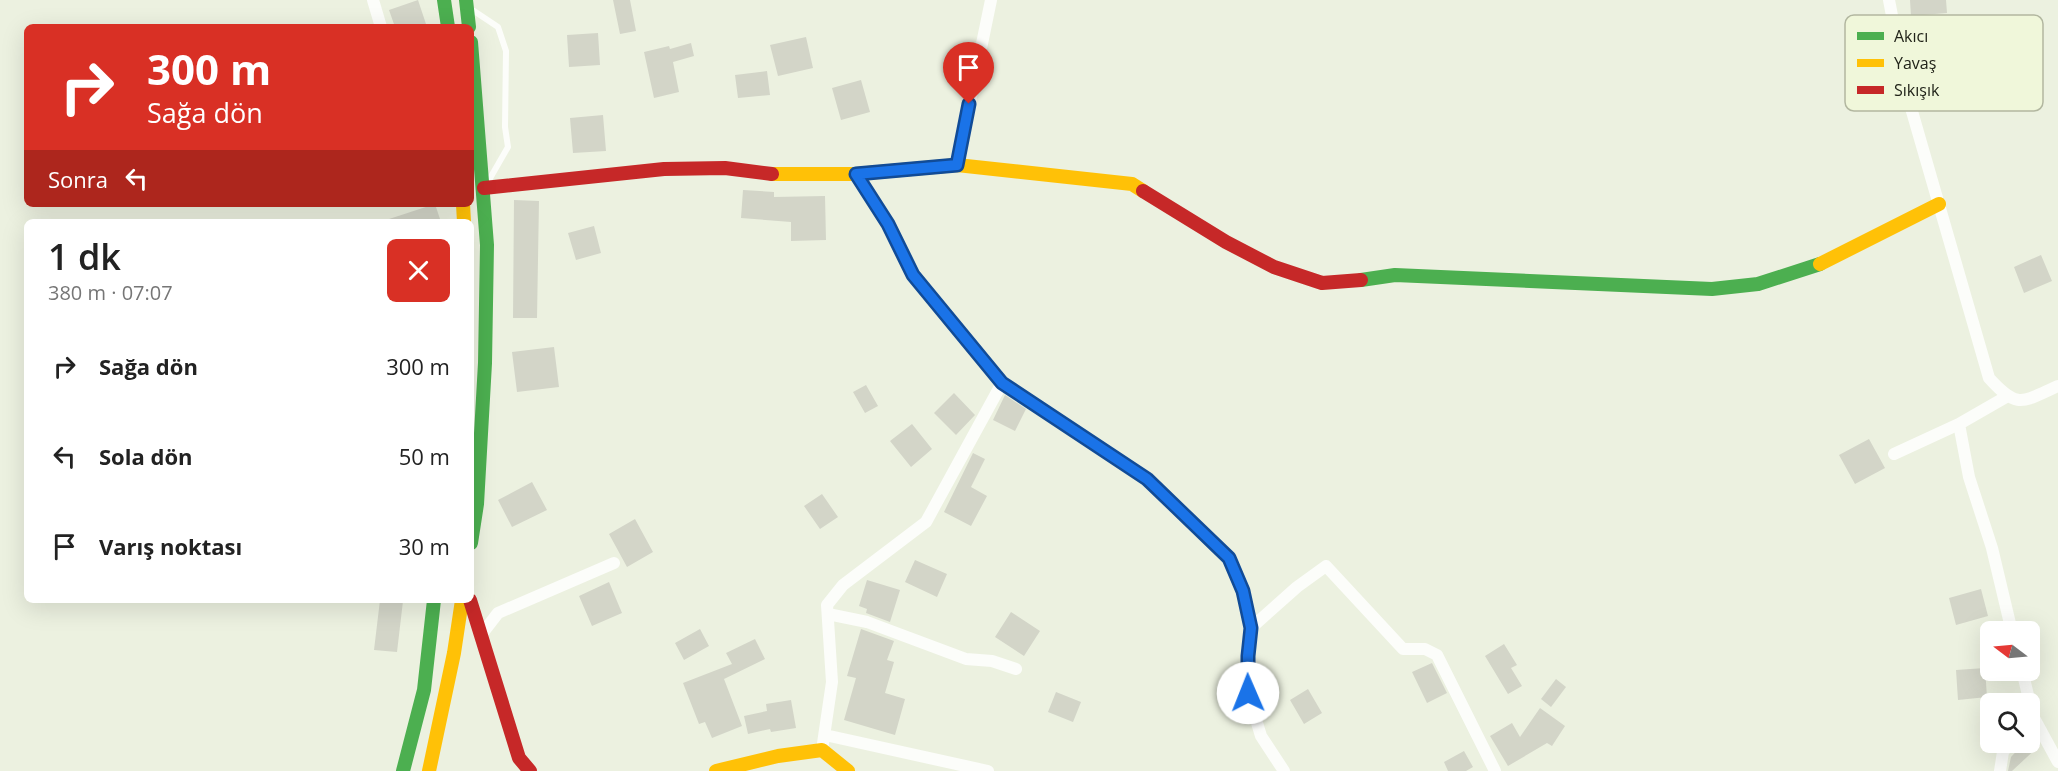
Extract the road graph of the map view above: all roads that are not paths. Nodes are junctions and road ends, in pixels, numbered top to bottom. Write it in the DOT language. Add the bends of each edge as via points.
graph roads {
  1 [pos="373,0"];
  2 [pos="444,0"];
  3 [pos="991,0"];
  4 [pos="1890,0"];
  5 [pos="466,3"];
  6 [pos="1893,15"];
  7 [pos="380,24"];
  8 [pos="448,24"];
  9 [pos="469,24"];
  10 [pos="474,76"];
  11 [pos="1912,111"];
  12 [pos="957,165"];
  13 [pos="856,174"];
  14 [pos="484,188"];
  15 [pos="1939,204"];
  16 [pos="1002,383"];
  17 [pos="2058,386"];
  18 [pos="2006,397"];
  19 [pos="1959,424"];
  20 [pos="1894,454"];
  21 [pos="474,524"];
  22 [pos="614,563"];
  23 [pos="434,603"];
  24 [pos="462,603"];
  25 [pos="471,603"];
  26 [pos="828,614"];
  27 [pos="2009,621"];
  28 [pos="1251,628"];
  29 [pos="481,635"];
  30 [pos="1016,669"];
  31 [pos="2040,733"];
  32 [pos="825,735"];
  33 [pos="822,750"];
  34 [pos="2002,753"];
  35 [pos="2058,762"];
  36 [pos="404,771"];
  37 [pos="429,771"];
  38 [pos="530,771"];
  39 [pos="716,771"];
  40 [pos="848,771"];
  41 [pos="988,771"];
  42 [pos="1284,771"];
  43 [pos="1495,771"];
  44 [pos="2000,771"];
  1 -- 7 [label="street"];
  2 -- 8 [label="main road"];
  3 -- 12 [label="street"];
  4 -- 6 [label="street"];
  5 -- 9 [label="main road"];
  5 -- 14 [label="lane" via="498,27 506,51 508,147"];
  10 -- 14 [label="main road"];
  11 -- 15 [label="street"];
  12 -- 13 [label="main road"];
  12 -- 15 [label="main road" via="1132,184 1226,242 1274,267 1322,283 1395,275 1712,289 1758,284 1817,265"];
  13 -- 14 [label="main road" via="664,169"];
  13 -- 16 [label="street" via="888,224 913,275"];
  14 -- 21 [label="main road" via="485,363"];
  15 -- 18 [label="street" via="1989,378"];
  16 -- 26 [label="street" via="926,522 843,585 827,605"];
  16 -- 28 [label="street" via="1147,479 1229,558 1243,591"];
  17 -- 18 [label="street" via="2025,401"];
  18 -- 19 [label="street"];
  19 -- 20 [label="street"];
  19 -- 27 [label="street" via="1969,477"];
  22 -- 29 [label="street" via="498,613"];
  23 -- 36 [label="main road" via="424,690"];
  24 -- 37 [label="main road"];
  25 -- 29 [label="main road"];
  26 -- 30 [label="street" via="867,622 966,659 992,661"];
  26 -- 32 [label="street" via="832,682"];
  28 -- 42 [label="street" via="1248,693 1261,736"];
  28 -- 43 [label="street" via="1297,586 1326,566 1403,649 1425,649 1437,655"];
  29 -- 38 [label="main road" via="519,758"];
  31 -- 35 [label="street"];
  32 -- 33 [label="street"];
  32 -- 41 [label="street"];
  33 -- 39 [label="main road"];
  33 -- 40 [label="main road"];
  34 -- 44 [label="street"];
}
